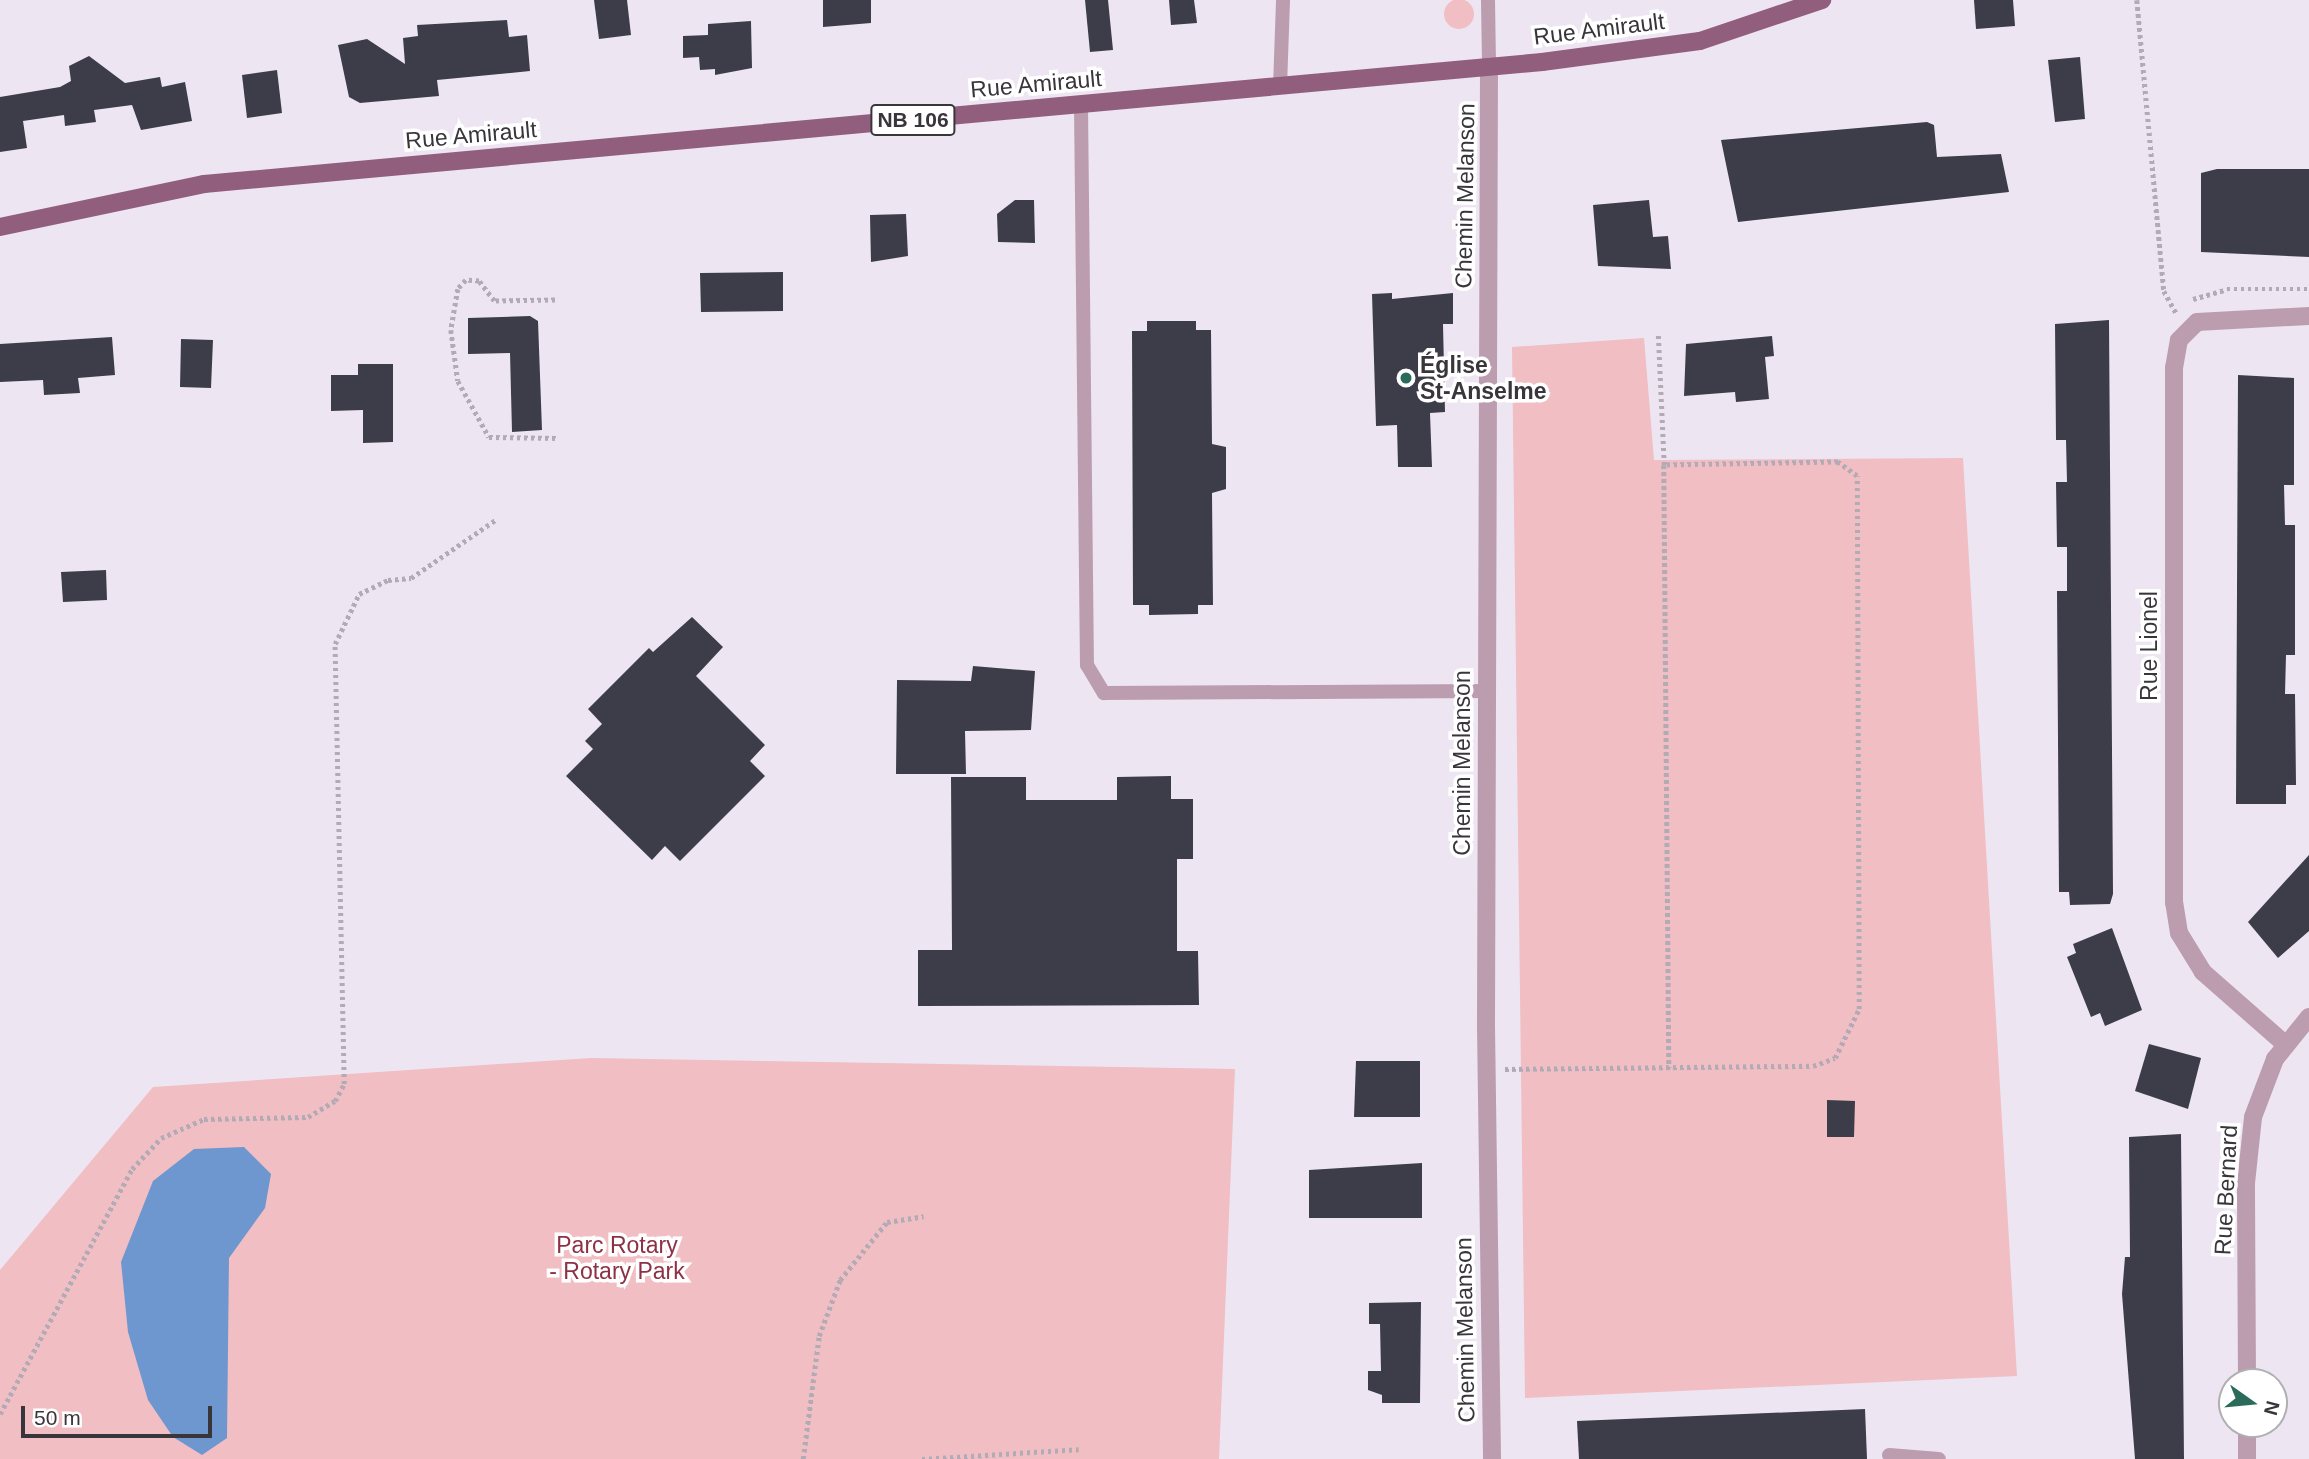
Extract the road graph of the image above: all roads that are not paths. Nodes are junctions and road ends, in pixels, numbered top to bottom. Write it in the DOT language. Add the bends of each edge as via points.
graph roads {
  1 [pos="1283,0"];
  2 [pos="1488,0"];
  3 [pos="1822,0"];
  4 [pos="1489,67"];
  5 [pos="1280,87"];
  6 [pos="1081,105"];
  7 [pos="0,227"];
  8 [pos="2309,316"];
  9 [pos="1487,691"];
  10 [pos="2309,1017"];
  11 [pos="2287,1045"];
  12 [pos="2247,1368"];
  13 [pos="2247,1438"];
  14 [pos="1889,1455"];
  15 [pos="1492,1459"];
  16 [pos="1939,1459"];
  17 [pos="2247,1459"];
  1 -- 5 [label="lane"];
  2 -- 4 [label="lane"];
  3 -- 4 [label="main road, Rue Amirault / NB 106" via="1700,41"];
  4 -- 5 [label="main road, Rue Amirault / NB 106"];
  4 -- 9 [label="street, Chemin Melanson"];
  5 -- 6 [label="main road, Rue Amirault / NB 106"];
  6 -- 7 [label="main road, Rue Amirault / NB 106" via="204,184"];
  6 -- 9 [label="lane" via="1087,665 1104,693"];
  8 -- 11 [label="street, Rue Lionel" via="2209,318 2188,329 2174,368 2174,903 2179,933 2203,972"];
  9 -- 15 [label="street, Chemin Melanson"];
  10 -- 11 [label="street, Rue Bernard"];
  11 -- 12 [label="street, Rue Bernard" via="2260,1094 2249,1142"];
  13 -- 17 [label="street"];
  14 -- 16 [label="lane"];
}
